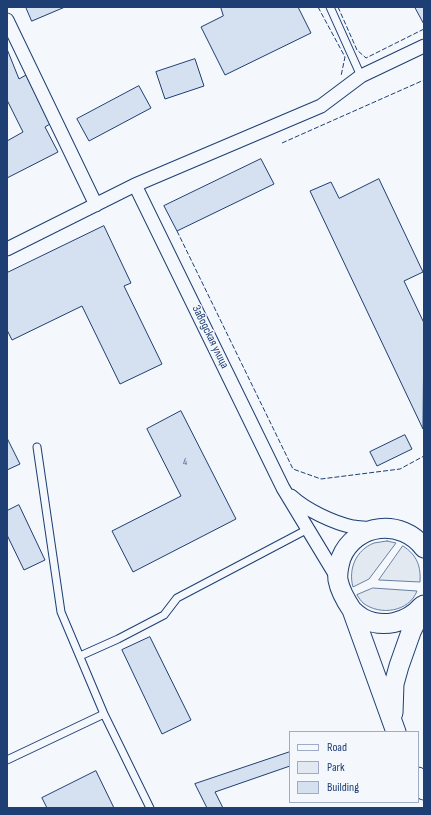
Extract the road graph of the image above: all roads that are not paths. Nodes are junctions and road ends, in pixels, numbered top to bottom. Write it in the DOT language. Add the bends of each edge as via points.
graph roads {
  1 [pos="330,7"];
  2 [pos="7,20"];
  3 [pos="424,46"];
  4 [pos="361,76"];
  5 [pos="135,185"];
  6 [pos="96,205"];
  7 [pos="7,248"];
  8 [pos="37,447"];
  9 [pos="284,490"];
  10 [pos="308,529"];
  11 [pos="375,529"];
  12 [pos="399,530"];
  13 [pos="424,530"];
  14 [pos="424,548"];
  15 [pos="338,579"];
  16 [pos="424,604"];
  17 [pos="352,610"];
  18 [pos="80,656"];
  19 [pos="104,714"];
  20 [pos="395,729"];
  21 [pos="7,760"];
  22 [pos="419,780"];
  23 [pos="424,790"];
  24 [pos="150,808"];
  1 -- 4 [label="lane"];
  2 -- 6 [label="street"];
  3 -- 4 [label="street"];
  4 -- 5 [label="street" via="321,106"];
  5 -- 6 [label="street"];
  5 -- 9 [label="street, Заводская улица"];
  6 -- 7 [label="street"];
  8 -- 18 [label="lane" via="61,612"];
  9 -- 10 [label="street, Заводская улица"];
  9 -- 11 [label="street" via="308,509 325,517 353,527"];
  10 -- 15 [label="street, Заводская улица"];
  10 -- 18 [label="lane" via="177,598 164,615"];
  11 -- 12 [label="main road"];
  11 -- 15 [label="main road" via="352,541 339,565"];
  12 -- 13 [label="main road"];
  12 -- 14 [label="main road" via="420,542"];
  15 -- 17 [label="main road" via="343,595"];
  16 -- 17 [label="main road" via="410,617 386,624 362,618"];
  16 -- 20 [label="main road" via="411,632 394,684"];
  17 -- 20 [label="main road"];
  18 -- 19 [label="lane"];
  19 -- 21 [label="lane"];
  19 -- 24 [label="lane"];
  22 -- 23 [label="main road"];
}
